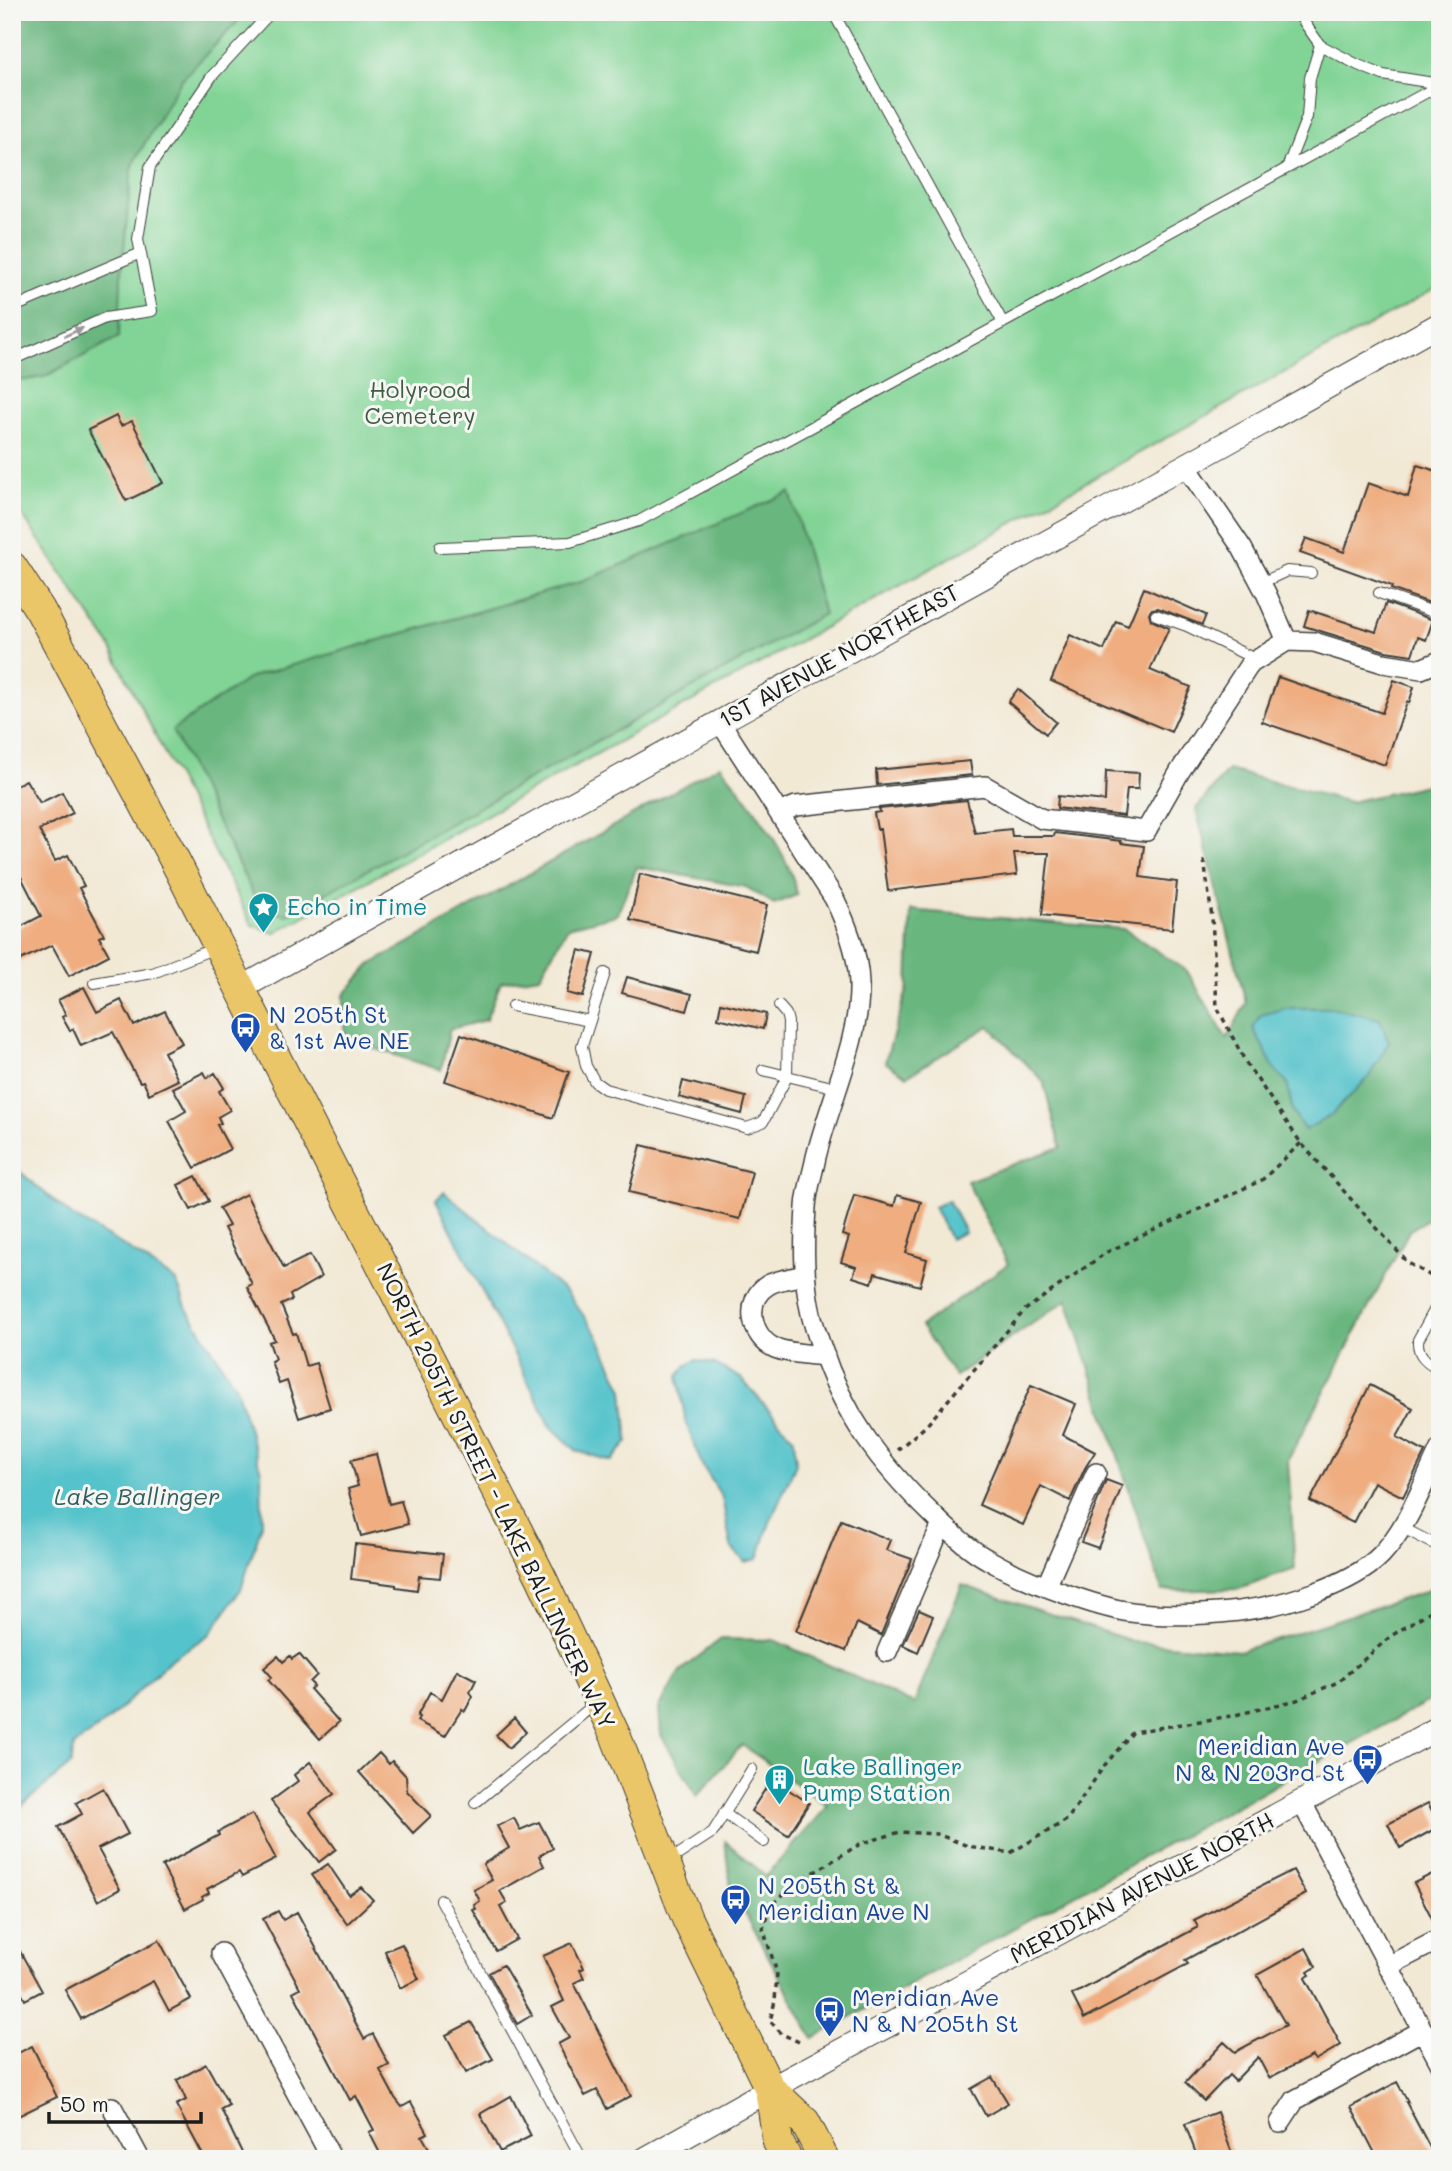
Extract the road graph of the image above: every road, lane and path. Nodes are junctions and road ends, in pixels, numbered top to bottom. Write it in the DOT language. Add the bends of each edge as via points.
graph roads {
  1 [pos="271,12"];
  2 [pos="833,12"];
  3 [pos="1297,12"];
  4 [pos="1320,45"];
  5 [pos="1440,84"];
  6 [pos="1287,168"];
  7 [pos="141,253"];
  8 [pos="12,308"];
  9 [pos="1003,323"];
  10 [pos="1440,324"];
  11 [pos="12,360"];
  12 [pos="1186,466"];
  13 [pos="440,547"];
  14 [pos="12,567"];
  15 [pos="1311,573"];
  16 [pos="1261,583"];
  17 [pos="1378,593"];
  18 [pos="1156,615"];
  19 [pos="1440,616"];
  20 [pos="1287,641"];
  21 [pos="1257,660"];
  22 [pos="1440,661"];
  23 [pos="720,722"];
  24 [pos="779,813"];
  25 [pos="1204,860"];
  26 [pos="218,946"];
  27 [pos="605,973"];
  28 [pos="94,984"];
  29 [pos="240,989"];
  30 [pos="512,1006"];
  31 [pos="779,1006"];
  32 [pos="590,1021"];
  33 [pos="763,1070"];
  34 [pos="787,1077"];
  35 [pos="836,1088"];
  36 [pos="1301,1143"];
  37 [pos="805,1275"];
  38 [pos="1440,1281"];
  39 [pos="1440,1300"];
  40 [pos="825,1356"];
  41 [pos="1440,1370"];
  42 [pos="882,1462"];
  43 [pos="1437,1463"];
  44 [pos="1096,1473"];
  45 [pos="942,1524"];
  46 [pos="1401,1527"];
  47 [pos="1440,1546"];
  48 [pos="1046,1587"];
  49 [pos="1440,1605"];
  50 [pos="887,1652"];
  51 [pos="599,1701"];
  52 [pos="1440,1727"];
  53 [pos="752,1769"];
  54 [pos="475,1803"];
  55 [pos="1302,1803"];
  56 [pos="724,1814"];
  57 [pos="764,1842"];
  58 [pos="666,1863"];
  59 [pos="442,1900"];
  60 [pos="1440,1939"];
  61 [pos="222,1953"];
  62 [pos="1388,1966"];
  63 [pos="1423,2030"];
  64 [pos="799,2042"];
  65 [pos="1440,2063"];
  66 [pos="770,2089"];
  67 [pos="112,2107"];
  68 [pos="1280,2123"];
  69 [pos="140,2159"];
  70 [pos="331,2159"];
  71 [pos="582,2159"];
  72 [pos="645,2159"];
  73 [pos="787,2159"];
  74 [pos="824,2159"];
  1 -- 7 [label="lane" via="212,76 150,167 138,239"];
  2 -- 9 [label="lane"];
  3 -- 4 [label="lane"];
  4 -- 5 [label="lane" via="1383,75"];
  4 -- 6 [label="lane" via="1310,78 1307,117"];
  5 -- 6 [label="lane"];
  6 -- 9 [label="lane"];
  7 -- 8 [label="lane"];
  11 -- 7 [label="lane, one-way" via="105,318 152,311"];
  9 -- 13 [label="lane" via="639,522 570,542"];
  10 -- 12 [label="street, 1ST AVENUE NORTHEAST"];
  12 -- 16 [label="street"];
  12 -- 23 [label="street, 1ST AVENUE NORTHEAST"];
  14 -- 26 [label="main road, NORTH 205TH STREET - LAKE BALLINGER WAY" via="40,610"];
  15 -- 16 [label="lane" via="1287,571"];
  16 -- 20 [label="street"];
  17 -- 19 [label="lane"];
  18 -- 21 [label="lane"];
  20 -- 21 [label="street"];
  20 -- 22 [label="street" via="1314,642 1383,663 1422,669"];
  21 -- 24 [label="street" via="1180,771 1146,831 1042,820 985,786 796,806"];
  23 -- 24 [label="street"];
  23 -- 29 [label="street, 1ST AVENUE NORTHEAST"];
  24 -- 35 [label="street" via="834,898 855,953 859,984 855,1026"];
  25 -- 36 [label="path" via="1217,1007 1246,1063"];
  26 -- 28 [label="lane" via="153,973"];
  26 -- 29 [label="main road, NORTH 205TH STREET - LAKE BALLINGER WAY"];
  27 -- 32 [label="lane"];
  29 -- 51 [label="main road, NORTH 205TH STREET - LAKE BALLINGER WAY" via="541,1577"];
  30 -- 32 [label="lane"];
  31 -- 34 [label="lane" via="788,1022"];
  32 -- 34 [label="lane" via="582,1046 586,1066 605,1089 747,1128 763,1122"];
  33 -- 34 [label="lane"];
  34 -- 35 [label="lane"];
  35 -- 37 [label="street" via="806,1203"];
  36 -- 38 [label="path" via="1408,1263"];
  36 -- 42 [label="path" via="1262,1180 1107,1252 1025,1310 926,1426"];
  37 -- 40 [label="street" via="810,1311"];
  37 -- 40 [label="street" via="766,1286 755,1301 753,1322 761,1338 776,1349"];
  39 -- 41 [label="lane" via="1418,1340 1424,1360"];
  40 -- 42 [label="street" via="840,1394"];
  42 -- 45 [label="street"];
  43 -- 46 [label="street"];
  44 -- 48 [label="street"];
  45 -- 48 [label="street" via="985,1558"];
  45 -- 50 [label="street"];
  46 -- 47 [label="lane"];
  46 -- 48 [label="street" via="1380,1556 1359,1571 1310,1593 1246,1610 1170,1616 1128,1612"];
  49 -- 64 [label="path" via="1391,1636 1338,1682 1297,1700 1133,1732 1067,1820 1010,1853 968,1846 937,1834 900,1832 860,1844 790,1888 770,1907 763,1928 777,1973 770,2021"];
  51 -- 54 [label="lane"];
  51 -- 58 [label="main road, NORTH 205TH STREET - LAKE BALLINGER WAY"];
  52 -- 55 [label="street, MERIDIAN AVENUE NORTH"];
  53 -- 56 [label="lane"];
  55 -- 62 [label="street"];
  55 -- 66 [label="street, MERIDIAN AVENUE NORTH"];
  56 -- 57 [label="lane"];
  56 -- 58 [label="lane" via="713,1832"];
  58 -- 66 [label="main road, NORTH 205TH STREET - LAKE BALLINGER WAY" via="687,1919"];
  59 -- 71 [label="lane"];
  60 -- 62 [label="street"];
  61 -- 70 [label="street"];
  62 -- 63 [label="street"];
  63 -- 65 [label="street"];
  63 -- 68 [label="street" via="1295,2100"];
  66 -- 72 [label="street, MERIDIAN AVENUE NORTH"];
  66 -- 73 [label="main road, NORTH 205TH STREET - LAKE BALLINGER WAY" via="778,2142"];
  66 -- 74 [label="main road, NORTH 205TH STREET - LAKE BALLINGER WAY" via="805,2122"];
  67 -- 69 [label="street"];
}
